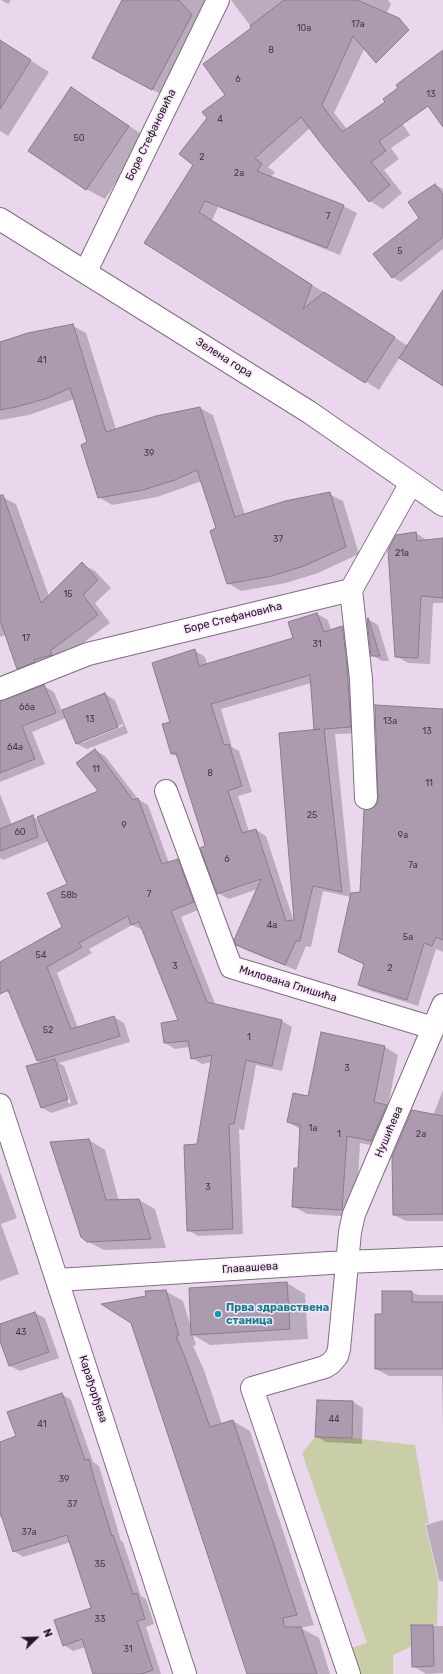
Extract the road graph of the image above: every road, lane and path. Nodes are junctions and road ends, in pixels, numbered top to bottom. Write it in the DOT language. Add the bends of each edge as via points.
graph roads {
  1 [pos="218,0"];
  2 [pos="0,219"];
  3 [pos="86,272"];
  4 [pos="411,483"];
  5 [pos="443,505"];
  6 [pos="351,590"];
  7 [pos="0,689"];
  8 [pos="166,791"];
  9 [pos="366,798"];
  10 [pos="443,1005"];
  11 [pos="433,1028"];
  12 [pos="0,1105"];
  13 [pos="443,1258"];
  14 [pos="346,1262"];
  15 [pos="57,1280"];
  16 [pos="185,1674"];
  17 [pos="349,1674"];
  1 -- 3 [label="street, Боре Стефановића"];
  2 -- 3 [label="street, Зелена гора"];
  3 -- 4 [label="street, Зелена гора" via="309,412"];
  4 -- 5 [label="street, Зелена гора"];
  4 -- 6 [label="street"];
  6 -- 7 [label="street, Боре Стефановића" via="88,654"];
  6 -- 9 [label="street" via="361,679"];
  8 -- 11 [label="street, Милована Глишића" via="231,967"];
  10 -- 11 [label="street, Нушићева"];
  11 -- 14 [label="street, Нушићева" via="354,1214"];
  12 -- 15 [label="street, Карађорђева"];
  13 -- 14 [label="street, Главашева"];
  14 -- 15 [label="street, Главашева"];
  14 -- 17 [label="street, Нушићева" via="339,1349 331,1363 325,1367 252,1388"];
  15 -- 16 [label="street, Карађорђева"];
}
